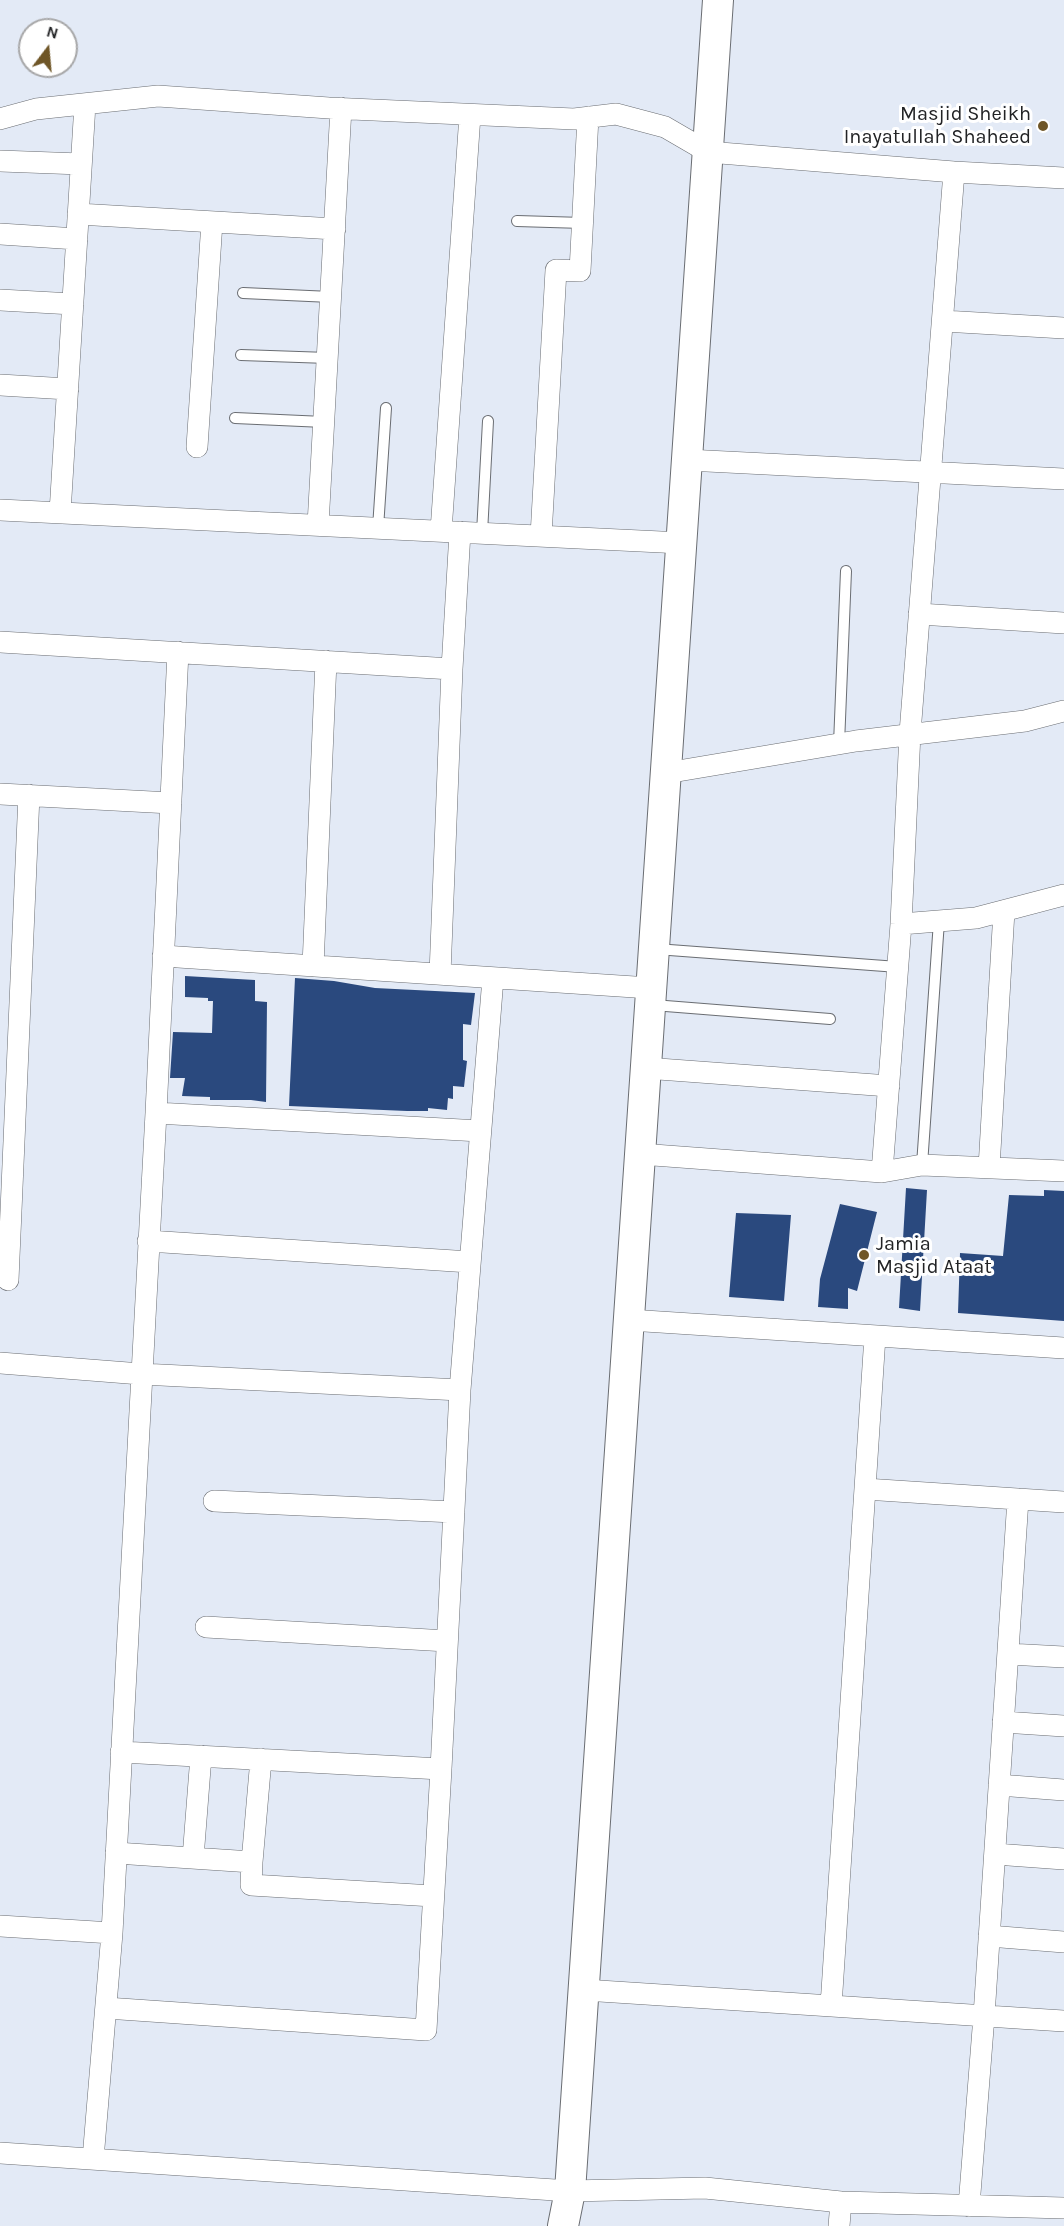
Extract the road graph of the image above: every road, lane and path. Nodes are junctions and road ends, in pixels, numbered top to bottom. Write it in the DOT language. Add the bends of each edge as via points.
graph roads {
  1 [pos="718,0"];
  2 [pos="85,104"];
  3 [pos="341,108"];
  4 [pos="470,114"];
  5 [pos="588,117"];
  6 [pos="0,119"];
  7 [pos="708,152"];
  8 [pos="0,161"];
  9 [pos="81,164"];
  10 [pos="954,172"];
  11 [pos="1064,178"];
  12 [pos="78,214"];
  13 [pos="517,221"];
  14 [pos="212,222"];
  15 [pos="582,223"];
  16 [pos="335,229"];
  17 [pos="0,234"];
  18 [pos="77,239"];
  19 [pos="243,293"];
  20 [pos="331,297"];
  21 [pos="0,300"];
  22 [pos="73,304"];
  23 [pos="943,321"];
  24 [pos="1064,328"];
  25 [pos="242,355"];
  26 [pos="328,358"];
  27 [pos="0,385"];
  28 [pos="68,389"];
  29 [pos="386,408"];
  30 [pos="235,418"];
  31 [pos="488,421"];
  32 [pos="324,422"];
  33 [pos="197,447"];
  34 [pos="687,460"];
  35 [pos="930,472"];
  36 [pos="1064,479"];
  37 [pos="0,510"];
  38 [pos="60,513"];
  39 [pos="318,525"];
  40 [pos="378,528"];
  41 [pos="450,532"];
  42 [pos="482,533"];
  43 [pos="541,536"];
  44 [pos="682,543"];
  45 [pos="846,571"];
  46 [pos="919,614"];
  47 [pos="1064,623"];
  48 [pos="0,642"];
  49 [pos="178,652"];
  50 [pos="326,661"];
  51 [pos="452,669"];
  52 [pos="1064,711"];
  53 [pos="910,733"];
  54 [pos="839,744"];
  55 [pos="666,773"];
  56 [pos="0,794"];
  57 [pos="29,795"];
  58 [pos="171,803"];
  59 [pos="1064,895"];
  60 [pos="1004,911"];
  61 [pos="939,921"];
  62 [pos="901,924"];
  63 [pos="653,949"];
  64 [pos="163,956"];
  65 [pos="313,966"];
  66 [pos="898,967"];
  67 [pos="440,974"];
  68 [pos="493,978"];
  69 [pos="650,997"];
  70 [pos="830,1019"];
  71 [pos="645,1068"];
  72 [pos="889,1086"];
  73 [pos="156,1113"];
  74 [pos="480,1131"];
  75 [pos="640,1154"];
  76 [pos="922,1165"];
  77 [pos="989,1168"];
  78 [pos="1064,1171"];
  79 [pos="882,1172"];
  80 [pos="148,1241"];
  81 [pos="470,1262"];
  82 [pos="8,1280"];
  83 [pos="629,1320"];
  84 [pos="875,1336"];
  85 [pos="1064,1348"];
  86 [pos="0,1363"];
  87 [pos="141,1374"];
  88 [pos="460,1390"];
  89 [pos="865,1489"];
  90 [pos="1018,1499"];
  91 [pos="214,1501"];
  92 [pos="1064,1502"];
  93 [pos="454,1512"];
  94 [pos="206,1627"];
  95 [pos="447,1641"];
  96 [pos="1008,1654"];
  97 [pos="1064,1658"];
  98 [pos="1003,1722"];
  99 [pos="1064,1726"];
  100 [pos="121,1752"];
  101 [pos="201,1756"];
  102 [pos="261,1759"];
  103 [pos="441,1769"];
  104 [pos="999,1785"];
  105 [pos="1064,1790"];
  106 [pos="116,1853"];
  107 [pos="994,1854"];
  108 [pos="193,1858"];
  109 [pos="1064,1859"];
  110 [pos="252,1862"];
  111 [pos="433,1896"];
  112 [pos="0,1926"];
  113 [pos="112,1933"];
  114 [pos="989,1936"];
  115 [pos="1064,1942"];
  116 [pos="584,1990"];
  117 [pos="831,2006"];
  118 [pos="106,2008"];
  119 [pos="984,2016"];
  120 [pos="1064,2021"];
  121 [pos="0,2153"];
  122 [pos="93,2159"];
  123 [pos="570,2191"];
  124 [pos="841,2202"];
  125 [pos="969,2206"];
  126 [pos="1064,2208"];
  127 [pos="563,2226"];
  128 [pos="839,2226"];
  1 -- 7 [label="street"];
  2 -- 3 [label="street" via="158,96"];
  2 -- 6 [label="street" via="36,109"];
  2 -- 9 [label="street"];
  3 -- 4 [label="street"];
  3 -- 16 [label="street"];
  4 -- 5 [label="street"];
  4 -- 41 [label="street"];
  5 -- 7 [label="street" via="616,114 665,127"];
  5 -- 15 [label="street"];
  7 -- 10 [label="street"];
  7 -- 34 [label="street"];
  8 -- 9 [label="street"];
  9 -- 12 [label="street"];
  10 -- 11 [label="street"];
  10 -- 23 [label="street"];
  12 -- 14 [label="street"];
  12 -- 18 [label="street"];
  13 -- 15 [label="lane"];
  14 -- 16 [label="street"];
  14 -- 33 [label="street"];
  15 -- 43 [label="street" via="580,270 555,270"];
  16 -- 20 [label="street"];
  17 -- 18 [label="street"];
  18 -- 22 [label="street"];
  19 -- 20 [label="lane"];
  20 -- 26 [label="street"];
  21 -- 22 [label="street"];
  22 -- 28 [label="street"];
  23 -- 24 [label="street"];
  23 -- 35 [label="street"];
  25 -- 26 [label="lane"];
  26 -- 32 [label="street"];
  27 -- 28 [label="street"];
  28 -- 38 [label="street"];
  29 -- 40 [label="lane"];
  30 -- 32 [label="lane"];
  31 -- 42 [label="lane"];
  32 -- 39 [label="street"];
  34 -- 35 [label="street"];
  34 -- 44 [label="street"];
  35 -- 36 [label="street"];
  35 -- 46 [label="street"];
  37 -- 38 [label="street"];
  38 -- 39 [label="street"];
  39 -- 40 [label="street"];
  40 -- 41 [label="street"];
  41 -- 42 [label="street"];
  41 -- 51 [label="street"];
  42 -- 43 [label="street"];
  43 -- 44 [label="street"];
  44 -- 55 [label="street"];
  45 -- 54 [label="lane"];
  46 -- 47 [label="street"];
  46 -- 53 [label="street"];
  48 -- 49 [label="street"];
  49 -- 50 [label="street"];
  49 -- 58 [label="street"];
  50 -- 51 [label="street"];
  50 -- 65 [label="street"];
  51 -- 67 [label="street"];
  52 -- 53 [label="street" via="1025,721"];
  53 -- 54 [label="street"];
  53 -- 62 [label="street"];
  54 -- 55 [label="street"];
  55 -- 63 [label="street"];
  56 -- 57 [label="street"];
  57 -- 58 [label="street"];
  57 -- 82 [label="street"];
  58 -- 64 [label="street"];
  59 -- 60 [label="street"];
  60 -- 61 [label="street"];
  60 -- 77 [label="street"];
  61 -- 62 [label="street"];
  61 -- 76 [label="lane"];
  62 -- 66 [label="street"];
  63 -- 66 [label="lane"];
  63 -- 69 [label="street"];
  64 -- 65 [label="street"];
  64 -- 73 [label="street"];
  65 -- 67 [label="street"];
  66 -- 72 [label="street"];
  67 -- 68 [label="street"];
  68 -- 69 [label="street"];
  68 -- 74 [label="street"];
  69 -- 70 [label="lane"];
  69 -- 71 [label="street"];
  71 -- 72 [label="street"];
  71 -- 75 [label="street"];
  72 -- 79 [label="street"];
  73 -- 74 [label="street"];
  73 -- 80 [label="street"];
  74 -- 81 [label="street"];
  75 -- 79 [label="street"];
  75 -- 83 [label="street"];
  76 -- 77 [label="street"];
  76 -- 79 [label="street"];
  77 -- 78 [label="street"];
  80 -- 81 [label="street"];
  80 -- 87 [label="street"];
  81 -- 88 [label="street"];
  83 -- 84 [label="street"];
  83 -- 116 [label="street"];
  84 -- 85 [label="street"];
  84 -- 89 [label="street"];
  86 -- 87 [label="street"];
  87 -- 88 [label="street"];
  87 -- 100 [label="street"];
  88 -- 93 [label="street"];
  89 -- 90 [label="street"];
  89 -- 117 [label="street"];
  90 -- 92 [label="street"];
  90 -- 96 [label="street"];
  91 -- 93 [label="street"];
  93 -- 95 [label="street"];
  94 -- 95 [label="street"];
  95 -- 103 [label="street"];
  96 -- 97 [label="street"];
  96 -- 98 [label="street"];
  98 -- 99 [label="street"];
  98 -- 104 [label="street"];
  100 -- 101 [label="street"];
  100 -- 106 [label="street"];
  101 -- 102 [label="street"];
  101 -- 108 [label="street"];
  102 -- 103 [label="street"];
  102 -- 110 [label="street"];
  103 -- 111 [label="street"];
  104 -- 105 [label="street"];
  104 -- 107 [label="street"];
  106 -- 108 [label="street"];
  106 -- 113 [label="street"];
  107 -- 109 [label="street"];
  107 -- 114 [label="street"];
  108 -- 110 [label="street"];
  110 -- 111 [label="street" via="251,1885"];
  111 -- 118 [label="street" via="426,2030"];
  112 -- 113 [label="street"];
  113 -- 118 [label="street"];
  114 -- 115 [label="street"];
  114 -- 119 [label="street"];
  116 -- 117 [label="street"];
  116 -- 123 [label="street"];
  117 -- 119 [label="street"];
  118 -- 122 [label="street"];
  119 -- 120 [label="street"];
  119 -- 125 [label="street"];
  121 -- 122 [label="street"];
  122 -- 123 [label="street"];
  123 -- 124 [label="street" via="705,2188"];
  123 -- 127 [label="street"];
  124 -- 125 [label="street"];
  124 -- 128 [label="street"];
  125 -- 126 [label="street"];
}
